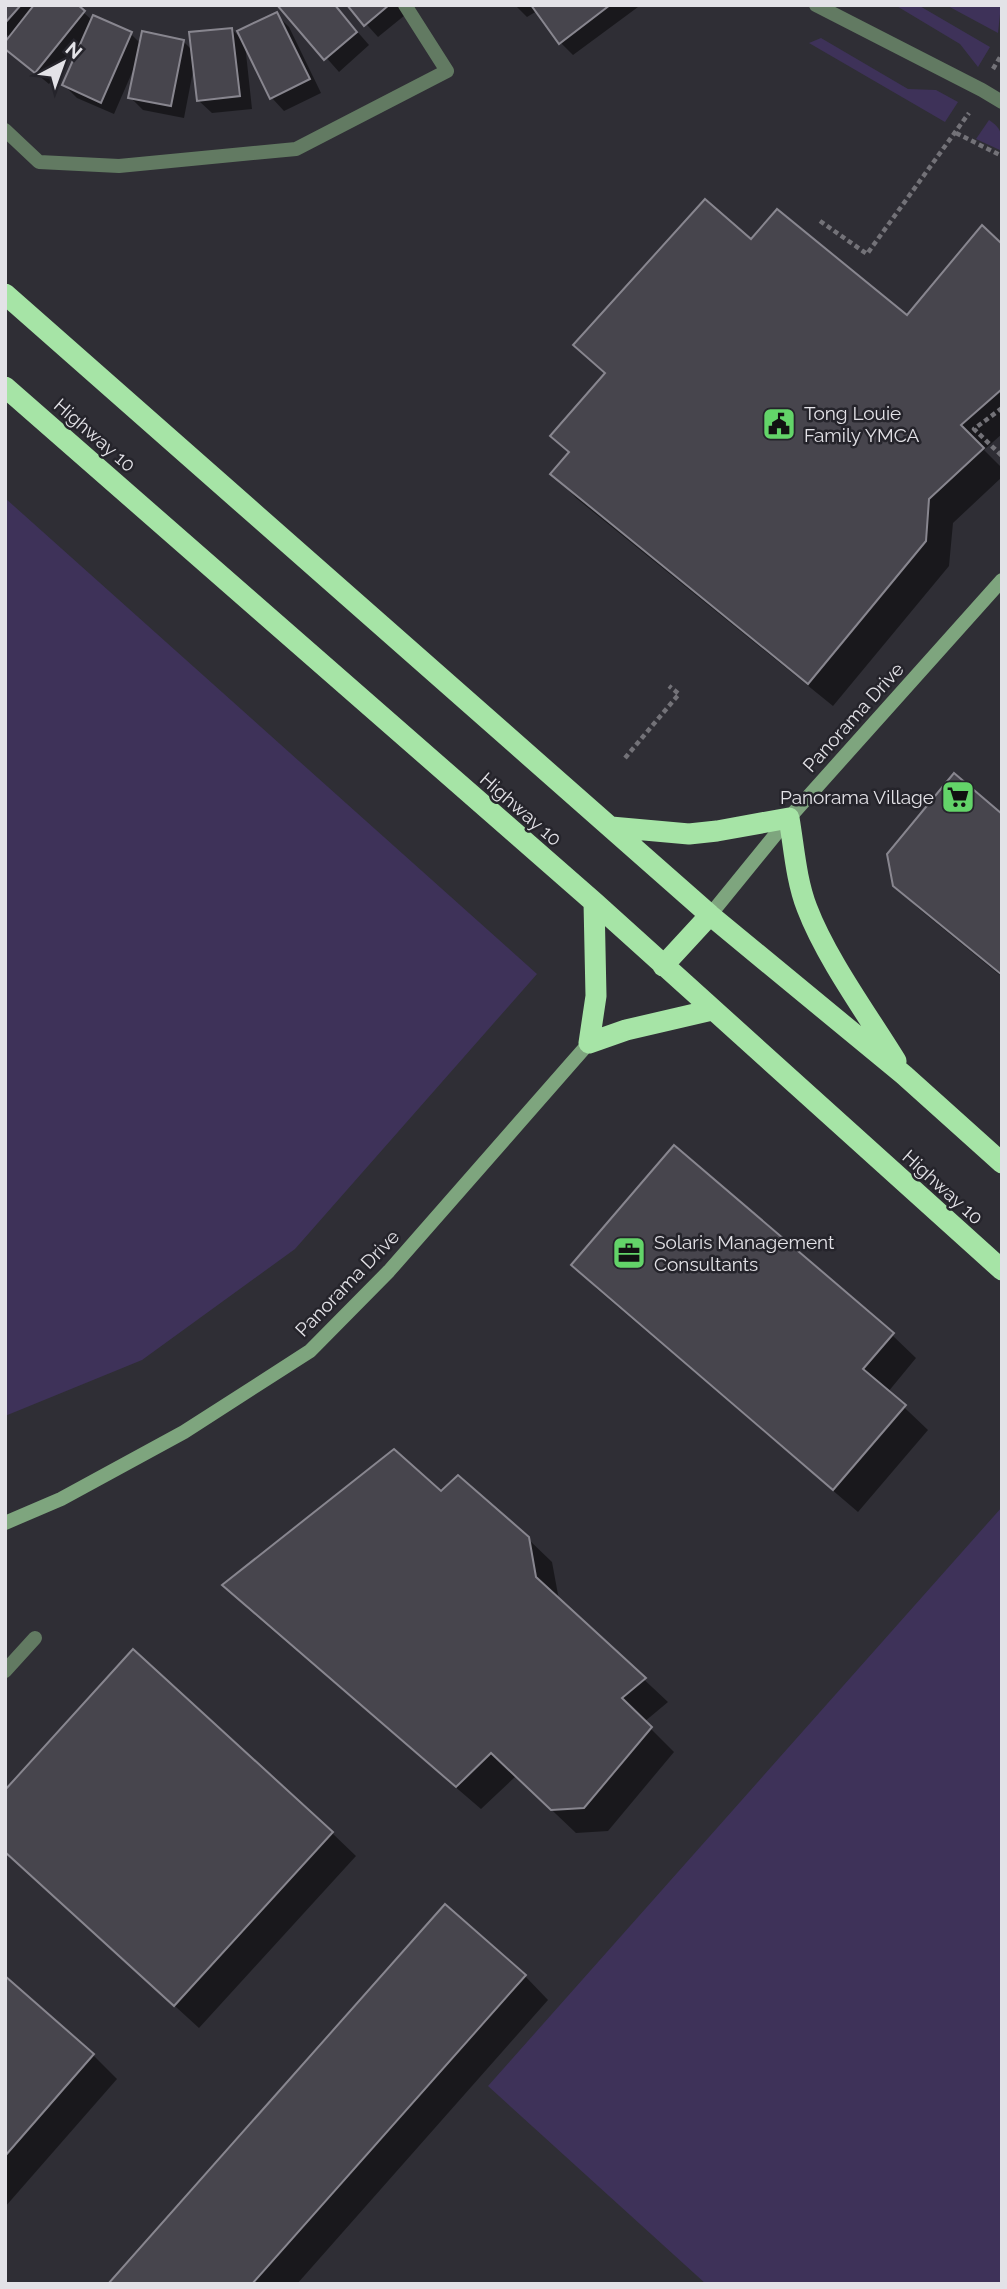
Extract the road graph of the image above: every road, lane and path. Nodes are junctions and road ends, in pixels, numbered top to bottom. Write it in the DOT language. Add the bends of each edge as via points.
graph roads {
  1 [pos="405,5"];
  2 [pos="816,5"];
  3 [pos="1002,102"];
  4 [pos="971,109"];
  5 [pos="5,130"];
  6 [pos="956,133"];
  7 [pos="1002,156"];
  8 [pos="820,221"];
  9 [pos="5,294"];
  10 [pos="5,387"];
  11 [pos="1002,408"];
  12 [pos="1002,456"];
  13 [pos="1002,580"];
  14 [pos="669,686"];
  15 [pos="625,758"];
  16 [pos="789,818"];
  17 [pos="611,827"];
  18 [pos="593,902"];
  19 [pos="710,915"];
  20 [pos="663,966"];
  21 [pos="712,1010"];
  22 [pos="589,1043"];
  23 [pos="904,1075"];
  24 [pos="1002,1163"];
  25 [pos="1002,1270"];
  26 [pos="5,1523"];
  27 [pos="35,1638"];
  28 [pos="5,1671"];
  1 -- 5 [label="street" via="447,71 296,149 120,166 39,162"];
  2 -- 3 [label="street"];
  4 -- 6 [label="path"];
  6 -- 7 [label="path"];
  6 -- 8 [label="path" via="867,254"];
  9 -- 17 [label="highway"];
  10 -- 18 [label="highway, Highway 10"];
  11 -- 12 [label="path" via="974,429"];
  13 -- 16 [label="street, Panorama Drive"];
  14 -- 15 [label="path" via="678,694"];
  16 -- 17 [label="highway" via="689,834"];
  16 -- 19 [label="street, Panorama Drive"];
  16 -- 23 [label="highway" via="800,886 819,936"];
  17 -- 19 [label="highway"];
  18 -- 20 [label="highway, Highway 10"];
  18 -- 22 [label="highway" via="596,996"];
  19 -- 20 [label="highway"];
  19 -- 23 [label="highway"];
  20 -- 21 [label="highway, Highway 10"];
  21 -- 22 [label="highway"];
  21 -- 25 [label="highway, Highway 10"];
  22 -- 26 [label="street, Panorama Drive" via="389,1271 310,1350 184,1432 61,1499"];
  23 -- 24 [label="highway"];
  27 -- 28 [label="street"];
}
